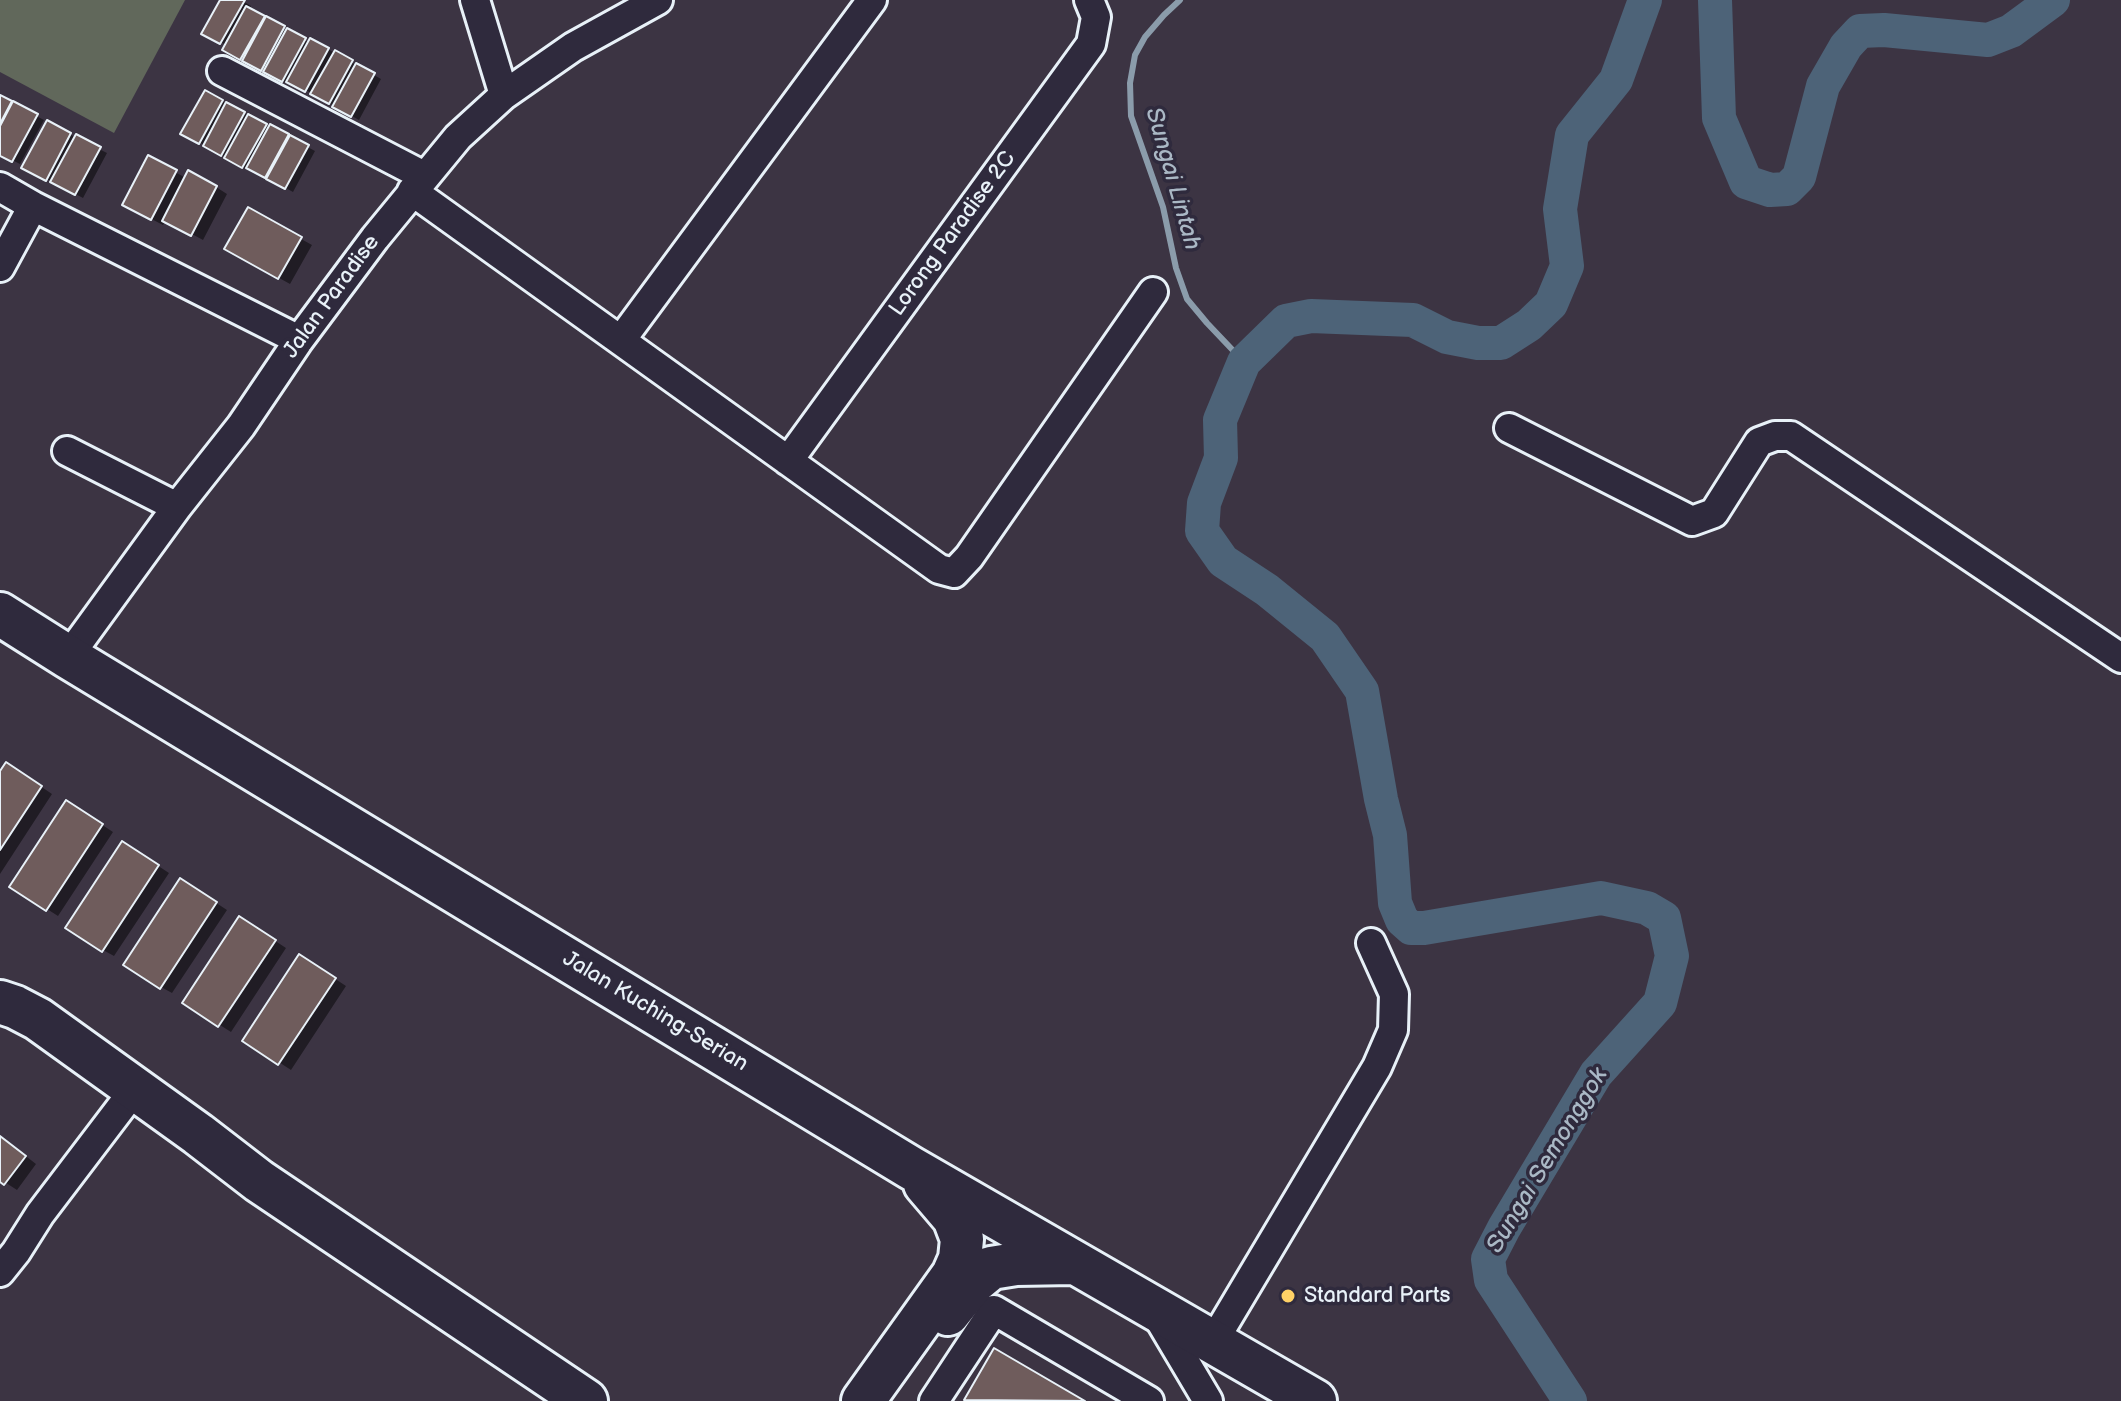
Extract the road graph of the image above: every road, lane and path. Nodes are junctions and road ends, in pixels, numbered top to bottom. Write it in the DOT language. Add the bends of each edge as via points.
graph roads {
  1 [pos="475,0"];
  2 [pos="658,0"];
  3 [pos="872,0"];
  4 [pos="1089,0"];
  5 [pos="222,71"];
  6 [pos="504,95"];
  7 [pos="418,184"];
  8 [pos="0,187"];
  9 [pos="33,206"];
  10 [pos="0,267"];
  11 [pos="1153,292"];
  12 [pos="299,340"];
  13 [pos="621,340"];
  14 [pos="1509,428"];
  15 [pos="67,451"];
  16 [pos="788,461"];
  17 [pos="177,507"];
  18 [pos="0,614"];
  19 [pos="68,657"];
  20 [pos="2121,658"];
  21 [pos="1371,943"];
  22 [pos="0,1002"];
  23 [pos="135,1089"];
  24 [pos="911,1168"];
  25 [pos="1074,1263"];
  26 [pos="0,1272"];
  27 [pos="979,1302"];
  28 [pos="1151,1306"];
  29 [pos="1213,1342"];
  30 [pos="586,1401"];
  31 [pos="863,1401"];
  32 [pos="889,1401"];
  33 [pos="934,1401"];
  34 [pos="1149,1401"];
  35 [pos="1208,1401"];
  36 [pos="1315,1401"];
  1 -- 6 [label="street"];
  2 -- 6 [label="street, Jalan Paradise" via="573,47"];
  3 -- 13 [label="street"];
  4 -- 16 [label="street, Lorong Paradise 2C" via="1096,17 1091,44"];
  5 -- 7 [label="street"];
  6 -- 7 [label="street, Jalan Paradise"];
  7 -- 12 [label="street, Jalan Paradise"];
  7 -- 13 [label="street"];
  8 -- 9 [label="street"];
  9 -- 10 [label="street"];
  9 -- 12 [label="street"];
  11 -- 16 [label="street" via="954,573 939,569"];
  12 -- 17 [label="street, Jalan Paradise"];
  13 -- 16 [label="street"];
  14 -- 20 [label="street" via="1692,521 1714,513 1759,442 1791,436"];
  15 -- 17 [label="street"];
  17 -- 19 [label="street, Jalan Paradise"];
  18 -- 19 [label="highway, Jalan Kuching-Serian"];
  19 -- 24 [label="highway, Jalan Kuching-Serian"];
  21 -- 29 [label="street" via="1394,994 1393,1030 1377,1067"];
  22 -- 23 [label="highway" via="38,1019"];
  23 -- 26 [label="street"];
  23 -- 30 [label="highway" via="259,1181"];
  24 -- 25 [label="highway, Jalan Kuching-Serian"];
  24 -- 31 [label="highway" via="954,1218 962,1239 960,1259"];
  25 -- 27 [label="highway" via="991,1268 974,1282"];
  25 -- 28 [label="highway, Jalan Kuching-Serian"];
  27 -- 32 [label="highway" via="954,1305"];
  27 -- 33 [label="street"];
  27 -- 34 [label="street"];
  28 -- 29 [label="highway, Jalan Kuching-Serian"];
  28 -- 35 [label="street"];
  29 -- 36 [label="highway, Jalan Kuching-Serian"];
}
